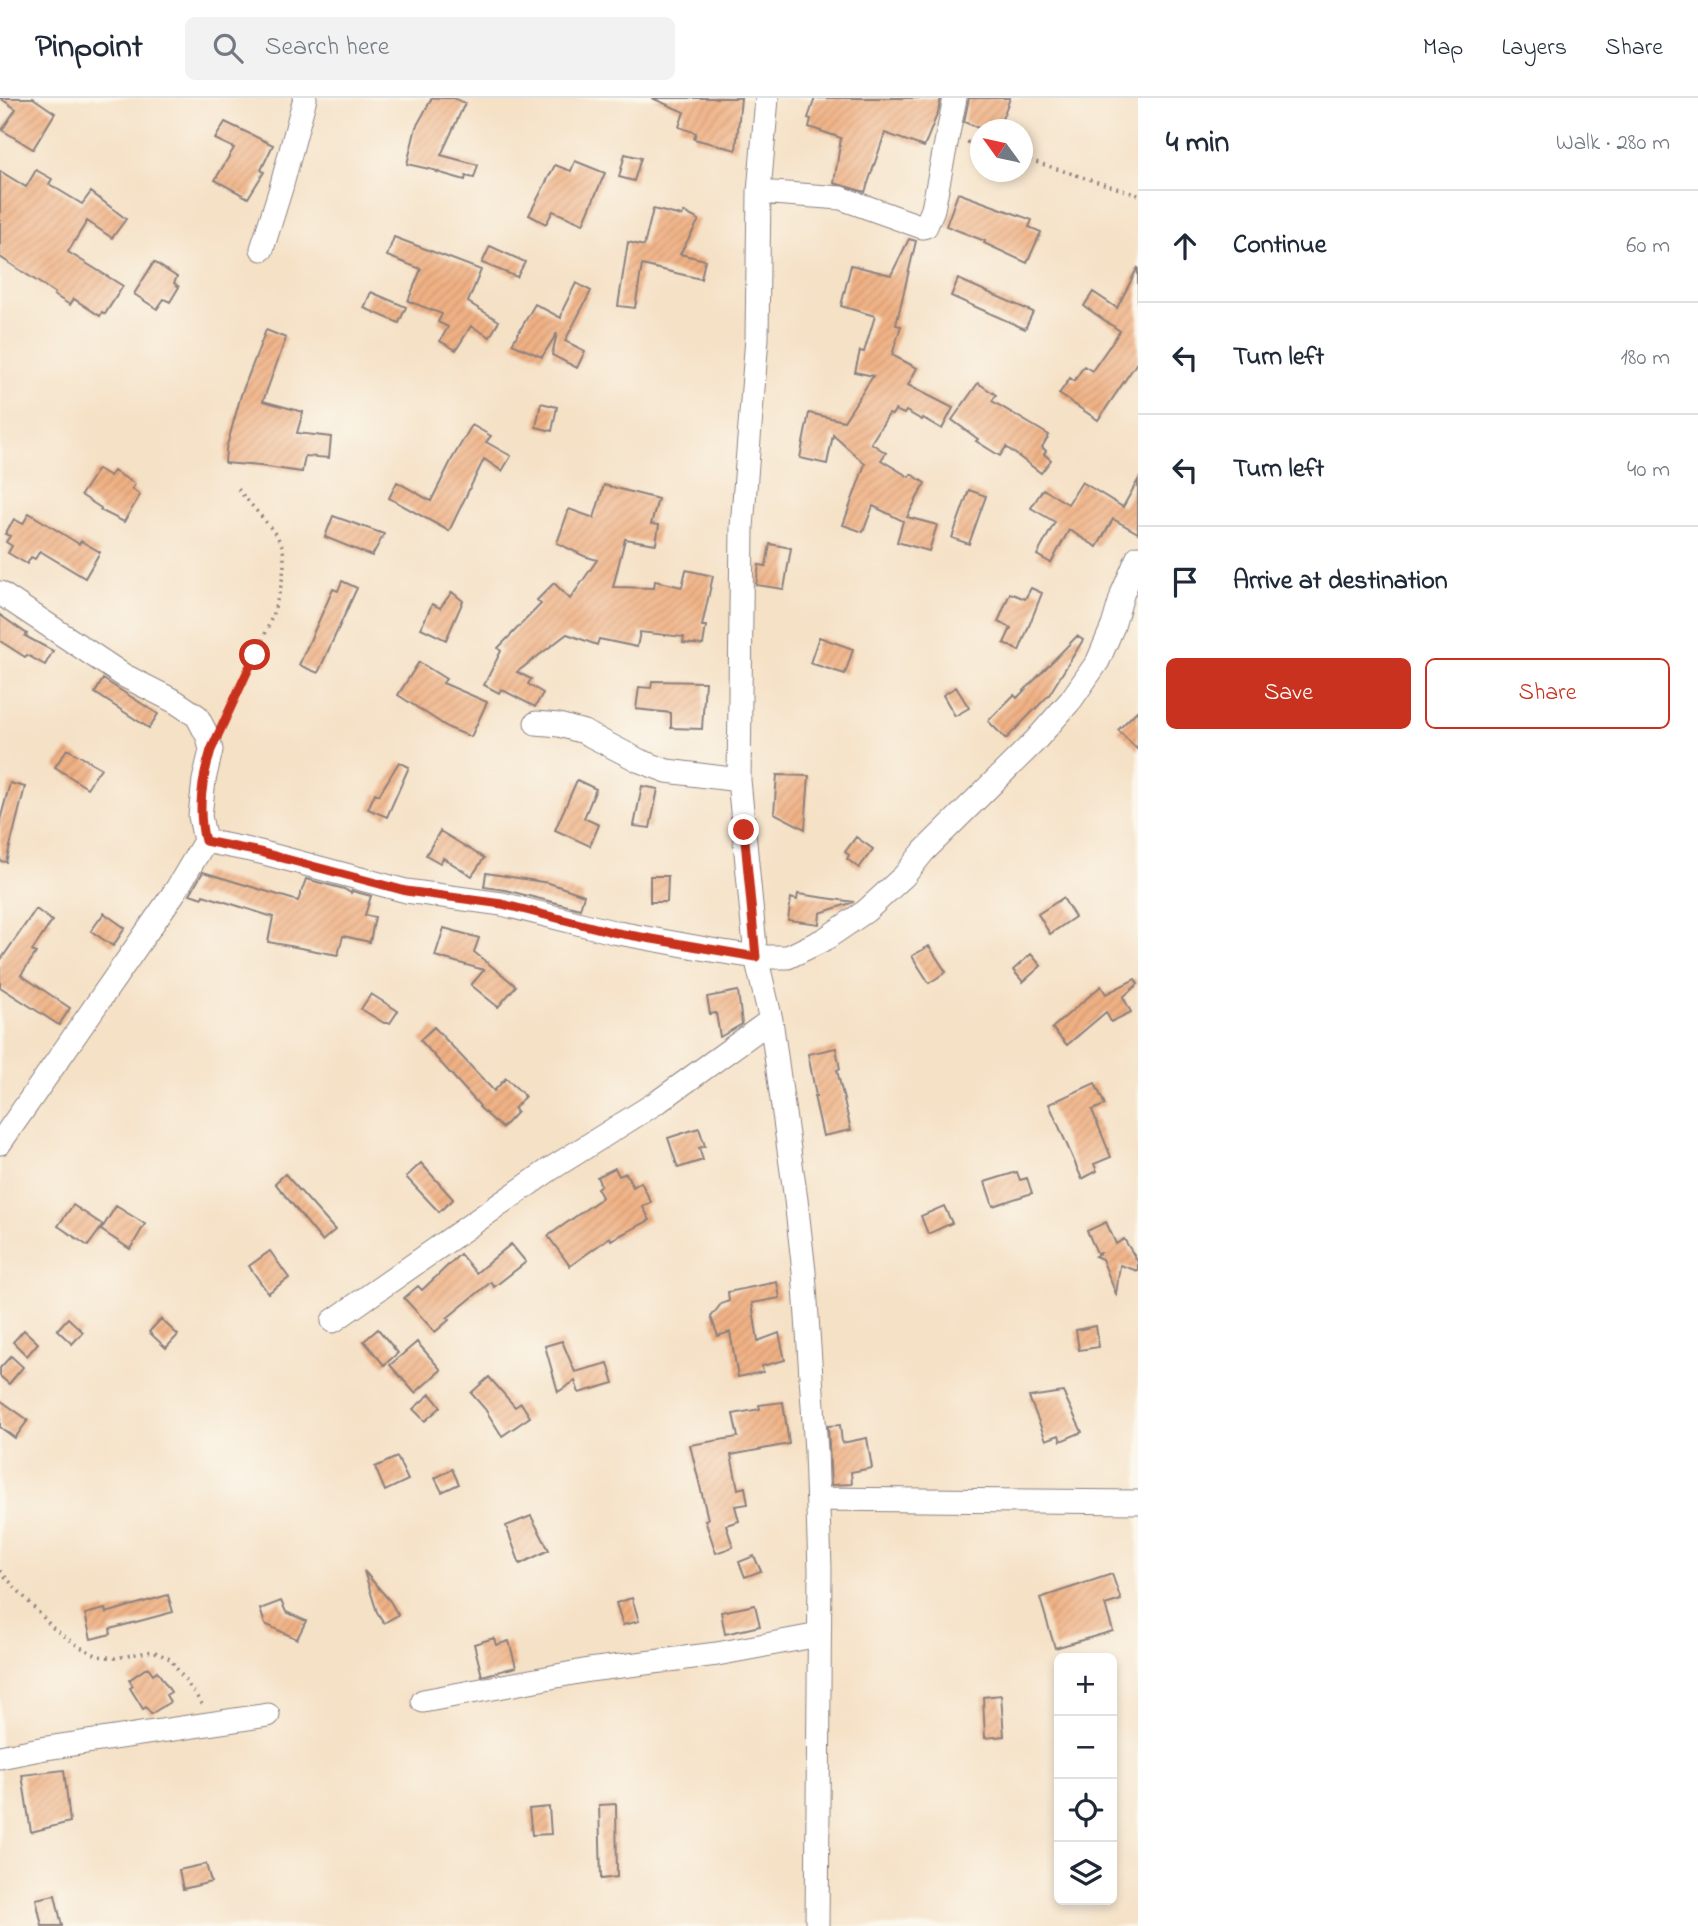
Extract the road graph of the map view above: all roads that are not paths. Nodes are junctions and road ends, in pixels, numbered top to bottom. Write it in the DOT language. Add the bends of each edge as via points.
graph roads {
  1 [pos="304,98"];
  2 [pos="767,98"];
  3 [pos="955,98"];
  4 [pos="759,192"];
  5 [pos="262,249"];
  6 [pos="1138,557"];
  7 [pos="0,593"];
  8 [pos="537,723"];
  9 [pos="739,780"];
  10 [pos="205,841"];
  11 [pos="756,957"];
  12 [pos="771,1020"];
  13 [pos="0,1143"];
  14 [pos="333,1321"];
  15 [pos="819,1499"];
  16 [pos="1138,1502"];
  17 [pos="819,1635"];
  18 [pos="423,1701"];
  19 [pos="268,1715"];
  20 [pos="0,1757"];
  21 [pos="817,1926"];
  1 -- 5 [label="street"];
  2 -- 4 [label="street"];
  3 -- 4 [label="street" via="926,226 841,198"];
  4 -- 9 [label="street" via="757,338 742,527"];
  6 -- 11 [label="street" via="1098,661 1035,741 866,911 802,952"];
  7 -- 10 [label="street" via="122,675 197,716 211,750 200,816"];
  8 -- 9 [label="street" via="584,733 667,771"];
  9 -- 11 [label="street"];
  10 -- 11 [label="street" via="406,891 502,904 612,932"];
  10 -- 13 [label="street" via="169,901"];
  11 -- 12 [label="street"];
  12 -- 14 [label="street"];
  12 -- 15 [label="street" via="804,1272"];
  15 -- 16 [label="street"];
  15 -- 17 [label="street"];
  17 -- 18 [label="street"];
  17 -- 21 [label="street"];
  19 -- 20 [label="street"];
}
